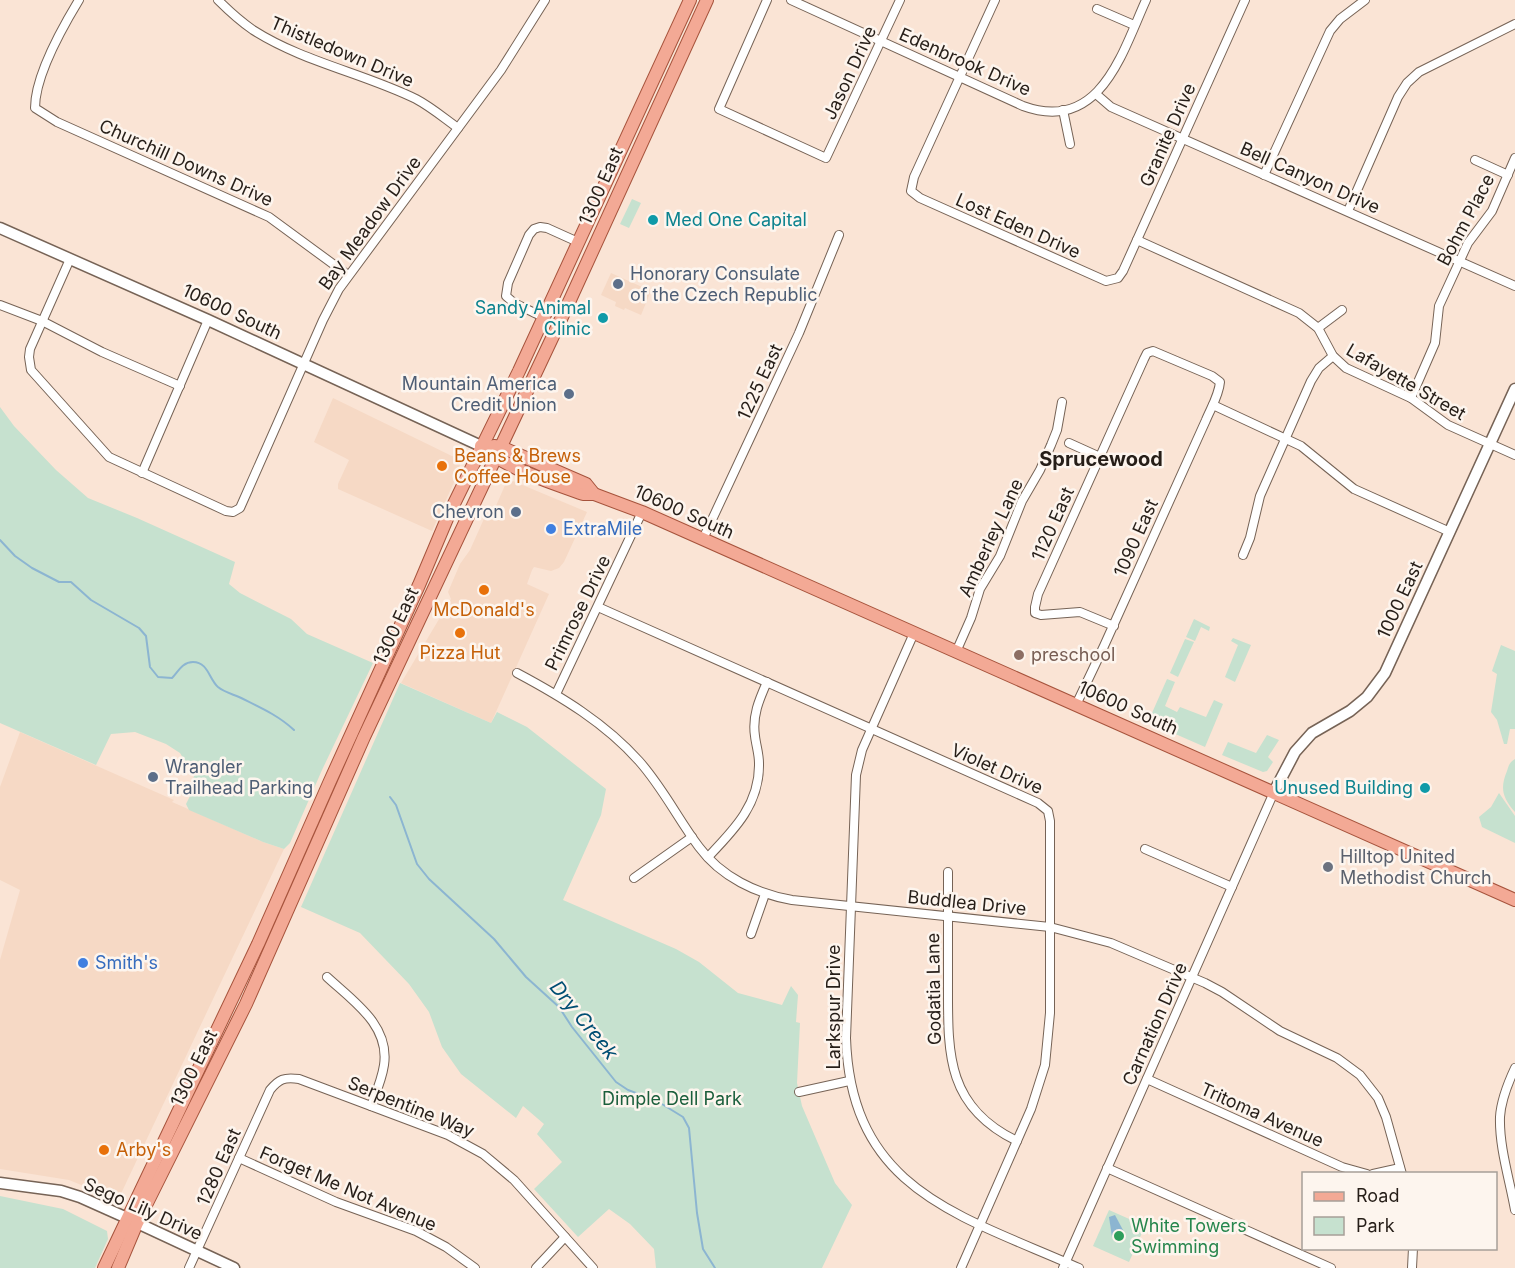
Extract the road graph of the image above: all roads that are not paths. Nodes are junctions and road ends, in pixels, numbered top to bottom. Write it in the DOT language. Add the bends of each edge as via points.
graph roads {
  1 [pos="79,0"];
  2 [pos="218,0"];
  3 [pos="545,0"];
  4 [pos="690,0"];
  5 [pos="706,0"];
  6 [pos="767,0"];
  7 [pos="791,0"];
  8 [pos="900,0"];
  9 [pos="995,0"];
  10 [pos="1146,0"];
  11 [pos="1245,0"];
  12 [pos="1365,0"];
  13 [pos="1097,9"];
  14 [pos="1515,24"];
  15 [pos="1134,26"];
  16 [pos="881,41"];
  17 [pos="960,78"];
  18 [pos="1096,94"];
  19 [pos="1064,110"];
  20 [pos="458,128"];
  21 [pos="1182,138"];
  22 [pos="1070,144"];
  23 [pos="1515,158"];
  24 [pos="1475,160"];
  25 [pos="1264,175"];
  26 [pos="1508,175"];
  27 [pos="1348,211"];
  28 [pos="0,228"];
  29 [pos="839,235"];
  30 [pos="1137,240"];
  31 [pos="578,242"];
  32 [pos="70,259"];
  33 [pos="1459,261"];
  34 [pos="348,275"];
  35 [pos="1115,280"];
  36 [pos="1515,286"];
  37 [pos="0,305"];
  38 [pos="1342,310"];
  39 [pos="543,317"];
  40 [pos="208,320"];
  41 [pos="42,321"];
  42 [pos="1318,328"];
  43 [pos="1149,351"];
  44 [pos="1333,356"];
  45 [pos="304,364"];
  46 [pos="180,386"];
  47 [pos="1515,389"];
  48 [pos="1411,398"];
  49 [pos="1062,402"];
  50 [pos="1213,405"];
  51 [pos="1286,438"];
  52 [pos="1069,443"];
  53 [pos="1490,444"];
  54 [pos="481,446"];
  55 [pos="498,453"];
  56 [pos="1515,455"];
  57 [pos="1100,458"];
  58 [pos="142,473"];
  59 [pos="642,512"];
  60 [pos="1450,532"];
  61 [pos="703,539"];
  62 [pos="1243,555"];
  63 [pos="598,607"];
  64 [pos="1114,626"];
  65 [pos="914,633"];
  66 [pos="956,652"];
  67 [pos="517,673"];
  68 [pos="766,682"];
  69 [pos="556,694"];
  70 [pos="1076,705"];
  71 [pos="871,729"];
  72 [pos="1274,792"];
  73 [pos="692,837"];
  74 [pos="1145,849"];
  75 [pos="708,857"];
  76 [pos="948,872"];
  77 [pos="634,878"];
  78 [pos="1232,887"];
  79 [pos="765,894"];
  80 [pos="1515,900"];
  81 [pos="850,906"];
  82 [pos="948,916"];
  83 [pos="1050,927"];
  84 [pos="751,934"];
  85 [pos="327,977"];
  86 [pos="1193,978"];
  87 [pos="1515,1068"];
  88 [pos="1147,1079"];
  89 [pos="279,1080"];
  90 [pos="849,1081"];
  91 [pos="799,1092"];
  92 [pos="187,1094"];
  93 [pos="371,1106"];
  94 [pos="1017,1141"];
  95 [pos="177,1142"];
  96 [pos="239,1158"];
  97 [pos="1107,1168"];
  98 [pos="1401,1171"];
  99 [pos="1363,1172"];
  100 [pos="0,1184"];
  101 [pos="1515,1210"];
  102 [pos="132,1220"];
  103 [pos="980,1224"];
  104 [pos="565,1237"];
  105 [pos="1413,1250"];
  106 [pos="197,1251"];
  107 [pos="1064,1265"];
  108 [pos="104,1268"];
  109 [pos="118,1268"];
  110 [pos="189,1268"];
  111 [pos="234,1268"];
  112 [pos="475,1268"];
  113 [pos="536,1268"];
  114 [pos="593,1268"];
  115 [pos="961,1268"];
  116 [pos="1079,1268"];
  117 [pos="1331,1268"];
  118 [pos="1412,1268"];
  1 -- 34 [label="street, Churchill Downs Drive" via="61,30 35,96 35,108 57,122 269,216"];
  2 -- 20 [label="street, Thistledown Drive" via="271,40 407,95"];
  3 -- 20 [label="street, Bay Meadow Drive"];
  4 -- 31 [label="main road, 1300 East"];
  5 -- 55 [label="main road, 1300 East"];
  6 -- 16 [label="street, Jason Drive" via="719,109 826,158"];
  7 -- 16 [label="street, Edenbrook Drive"];
  8 -- 16 [label="street, Jason Drive"];
  9 -- 17 [label="street"];
  10 -- 15 [label="street, Edenbrook Drive"];
  11 -- 21 [label="street, Granite Drive"];
  12 -- 25 [label="street" via="1330,31"];
  13 -- 15 [label="street"];
  14 -- 27 [label="street" via="1419,72 1407,82"];
  15 -- 18 [label="street, Edenbrook Drive" via="1110,77"];
  16 -- 17 [label="street, Edenbrook Drive"];
  17 -- 19 [label="street, Edenbrook Drive" via="1033,109"];
  17 -- 35 [label="street, Lost Eden Drive" via="914,177 912,191 1102,280"];
  18 -- 19 [label="street, Edenbrook Drive"];
  18 -- 21 [label="street, Bell Canyon Drive" via="1111,106"];
  19 -- 22 [label="street"];
  20 -- 34 [label="street, Bay Meadow Drive"];
  21 -- 25 [label="street, Bell Canyon Drive"];
  21 -- 30 [label="street, Granite Drive"];
  23 -- 26 [label="street, Bohm Place"];
  24 -- 26 [label="street"];
  25 -- 27 [label="street, Bell Canyon Drive"];
  26 -- 33 [label="street, Bohm Place" via="1492,211"];
  27 -- 33 [label="street, Bell Canyon Drive"];
  28 -- 32 [label="main road, 10600 South"];
  29 -- 61 [label="street, 1225 East" via="799,333"];
  30 -- 35 [label="street, Granite Drive"];
  30 -- 42 [label="street, Lafayette Street" via="1299,313"];
  31 -- 39 [label="main road, 1300 East"];
  31 -- 39 [label="street" via="547,228 534,229 508,283 506,296 510,301"];
  32 -- 40 [label="main road, 10600 South"];
  32 -- 41 [label="street"];
  33 -- 36 [label="street, Bell Canyon Drive"];
  33 -- 48 [label="street, Bohm Place" via="1439,306 1435,343"];
  34 -- 45 [label="street, Bay Meadow Drive"];
  37 -- 41 [label="street"];
  38 -- 42 [label="street"];
  39 -- 54 [label="main road, 1300 East"];
  40 -- 45 [label="main road, 10600 South"];
  40 -- 46 [label="street"];
  41 -- 46 [label="street"];
  41 -- 58 [label="street" via="30,349 31,370 109,457"];
  42 -- 44 [label="street, Lafayette Street"];
  43 -- 50 [label="street, 1090 East" via="1208,373 1220,382"];
  43 -- 57 [label="street, 1120 East"];
  44 -- 48 [label="street, Lafayette Street" via="1346,368"];
  44 -- 51 [label="street" via="1315,374"];
  45 -- 54 [label="main road, 10600 South"];
  45 -- 58 [label="street, Bay Meadow Drive" via="240,508 226,511"];
  46 -- 58 [label="street"];
  47 -- 53 [label="main road, 1000 East"];
  48 -- 53 [label="street, Lafayette Street" via="1439,420"];
  49 -- 66 [label="street, Amberley Lane" via="1051,445 1000,556 980,589"];
  50 -- 51 [label="street"];
  50 -- 64 [label="street, 1090 East"];
  51 -- 60 [label="street" via="1354,489"];
  51 -- 62 [label="street" via="1260,496"];
  52 -- 57 [label="street"];
  53 -- 56 [label="street, Lafayette Street"];
  53 -- 60 [label="main road, 1000 East"];
  54 -- 55 [label="main road, 10600 South"];
  54 -- 92 [label="main road, 1300 East"];
  55 -- 59 [label="main road, 10600 South" via="583,494 594,494"];
  55 -- 95 [label="main road, 1300 East" via="364,737 246,1004"];
  57 -- 64 [label="street, 1120 East" via="1038,594 1035,614 1080,612"];
  59 -- 61 [label="main road, 10600 South"];
  59 -- 63 [label="street, Primrose Drive"];
  60 -- 72 [label="main road, 1000 East" via="1377,686 1350,711 1312,733 1295,752"];
  61 -- 65 [label="main road, 10600 South"];
  63 -- 68 [label="street, Violet Drive"];
  63 -- 69 [label="street, Primrose Drive"];
  64 -- 70 [label="street, 1090 East"];
  65 -- 66 [label="main road, 10600 South"];
  65 -- 71 [label="street, Larkspur Drive"];
  66 -- 70 [label="main road, 10600 South"];
  67 -- 69 [label="street, Buddlea Drive"];
  68 -- 71 [label="street, Violet Drive"];
  68 -- 75 [label="street" via="755,711 759,766 756,790 746,815"];
  69 -- 73 [label="street, Buddlea Drive" via="598,723 639,761"];
  70 -- 72 [label="main road, 10600 South"];
  71 -- 81 [label="street, Larkspur Drive" via="856,775"];
  71 -- 83 [label="street, Violet Drive" via="1048,810"];
  72 -- 78 [label="street, Carnation Drive"];
  72 -- 80 [label="main road, 10600 South"];
  73 -- 75 [label="street, Buddlea Drive"];
  73 -- 77 [label="street"];
  74 -- 78 [label="street"];
  75 -- 79 [label="street, Buddlea Drive" via="736,880"];
  76 -- 82 [label="street, Godatia Lane"];
  78 -- 86 [label="street, Carnation Drive"];
  79 -- 81 [label="street, Buddlea Drive"];
  79 -- 84 [label="street"];
  81 -- 82 [label="street, Buddlea Drive"];
  81 -- 90 [label="street, Larkspur Drive" via="846,1038"];
  82 -- 83 [label="street, Buddlea Drive"];
  82 -- 94 [label="street, Godatia Lane" via="948,1037 952,1065 972,1107 993,1128"];
  83 -- 86 [label="street, Buddlea Drive" via="1110,943"];
  83 -- 94 [label="street, Violet Drive" via="1048,1045 1040,1084"];
  85 -- 93 [label="street" via="370,1017 382,1039 384,1065"];
  86 -- 88 [label="street, Carnation Drive"];
  86 -- 98 [label="street, Buddlea Drive" via="1222,992 1280,1031 1337,1058 1360,1075 1378,1098"];
  87 -- 101 [label="street" via="1500,1117 1502,1140 1510,1159"];
  88 -- 97 [label="street, Carnation Drive"];
  88 -- 99 [label="street, Tritoma Avenue" via="1342,1167"];
  89 -- 93 [label="street, Serpentine Way" via="298,1078"];
  89 -- 96 [label="street, 1280 East" via="270,1090"];
  90 -- 91 [label="street"];
  90 -- 103 [label="street, Larkspur Drive" via="869,1134 903,1178 925,1196"];
  92 -- 95 [label="main road" via="189,1103 179,1124"];
  92 -- 102 [label="main road, 1300 East"];
  93 -- 104 [label="street, Serpentine Way" via="448,1135 483,1154 514,1180"];
  94 -- 103 [label="street, Violet Drive"];
  95 -- 102 [label="main road, 1300 East"];
  96 -- 106 [label="street, 1280 East"];
  96 -- 112 [label="street, Forget Me Not Avenue" via="336,1202 416,1231"];
  97 -- 107 [label="street, Carnation Drive"];
  97 -- 117 [label="street"];
  100 -- 102 [label="main road, Sego Lily Drive" via="61,1191"];
  102 -- 106 [label="main road, Sego Lily Drive"];
  102 -- 108 [label="main road, 1300 East"];
  102 -- 109 [label="main road, 1300 East"];
  103 -- 107 [label="street, Larkspur Drive"];
  103 -- 115 [label="street, Violet Drive"];
  104 -- 113 [label="street"];
  104 -- 114 [label="street, Serpentine Way"];
  105 -- 118 [label="street"];
  106 -- 110 [label="street, 1280 East"];
  106 -- 111 [label="main road, Sego Lily Drive"];
  107 -- 116 [label="street, Larkspur Drive"];
}
